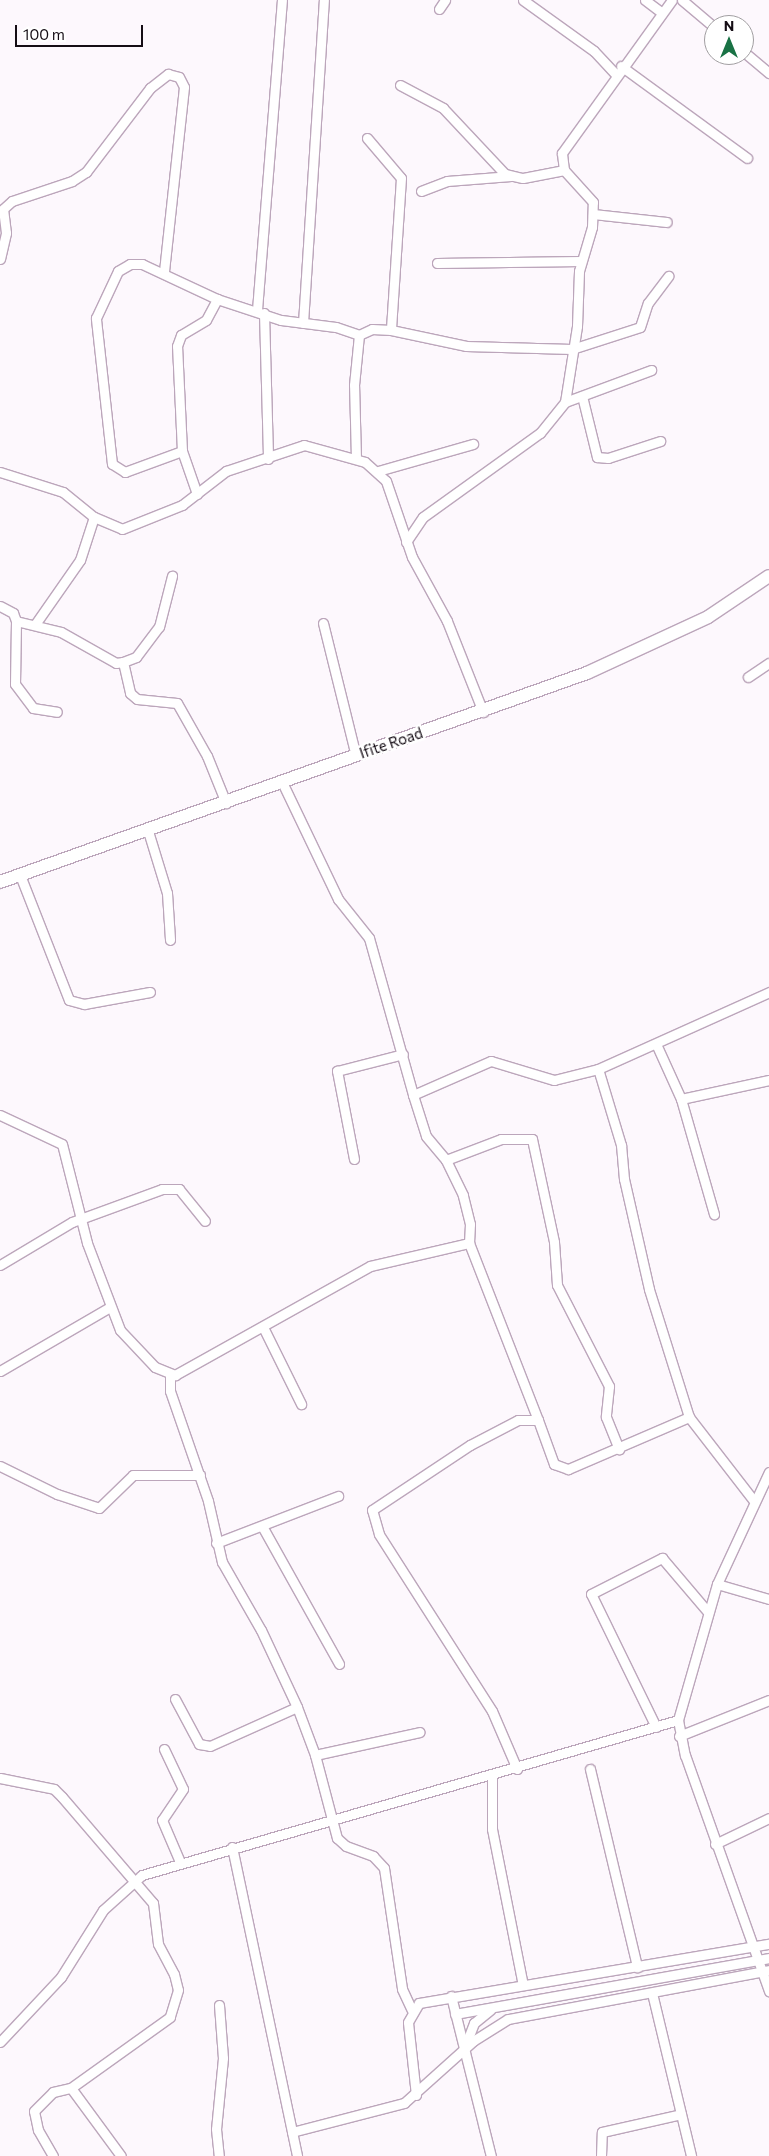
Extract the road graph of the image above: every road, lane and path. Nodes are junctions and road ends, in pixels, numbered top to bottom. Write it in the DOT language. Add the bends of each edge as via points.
graph roads {
  1 [pos="282,0"];
  2 [pos="324,0"];
  3 [pos="445,0"];
  4 [pos="523,0"];
  5 [pos="645,0"];
  6 [pos="672,0"];
  7 [pos="682,0"];
  8 [pos="439,9"];
  9 [pos="662,13"];
  10 [pos="704,19"];
  11 [pos="754,60"];
  12 [pos="619,70"];
  13 [pos="769,73"];
  14 [pos="400,85"];
  15 [pos="367,138"];
  16 [pos="747,158"];
  17 [pos="564,170"];
  18 [pos="511,176"];
  19 [pos="421,191"];
  20 [pos="0,214"];
  21 [pos="593,214"];
  22 [pos="667,222"];
  23 [pos="0,259"];
  24 [pos="581,261"];
  25 [pos="437,263"];
  26 [pos="164,271"];
  27 [pos="668,276"];
  28 [pos="216,299"];
  29 [pos="261,312"];
  30 [pos="303,323"];
  31 [pos="391,330"];
  32 [pos="359,335"];
  33 [pos="572,349"];
  34 [pos="652,370"];
  35 [pos="582,396"];
  36 [pos="565,402"];
  37 [pos="660,441"];
  38 [pos="473,444"];
  39 [pos="182,451"];
  40 [pos="268,459"];
  41 [pos="356,459"];
  42 [pos="378,471"];
  43 [pos="0,472"];
  44 [pos="196,494"];
  45 [pos="94,517"];
  46 [pos="406,542"];
  47 [pos="172,576"];
  48 [pos="769,576"];
  49 [pos="0,606"];
  50 [pos="16,622"];
  51 [pos="323,623"];
  52 [pos="36,624"];
  53 [pos="123,662"];
  54 [pos="769,664"];
  55 [pos="748,677"];
  56 [pos="57,712"];
  57 [pos="483,712"];
  58 [pos="356,756"];
  59 [pos="282,782"];
  60 [pos="226,802"];
  61 [pos="148,831"];
  62 [pos="20,875"];
  63 [pos="0,882"];
  64 [pos="170,940"];
  65 [pos="150,992"];
  66 [pos="769,992"];
  67 [pos="656,1046"];
  68 [pos="403,1054"];
  69 [pos="598,1069"];
  70 [pos="769,1080"];
  71 [pos="413,1095"];
  72 [pos="681,1099"];
  73 [pos="0,1115"];
  74 [pos="354,1159"];
  75 [pos="446,1160"];
  76 [pos="714,1214"];
  77 [pos="82,1218"];
  78 [pos="205,1221"];
  79 [pos="469,1243"];
  80 [pos="0,1265"];
  81 [pos="110,1307"];
  82 [pos="264,1329"];
  83 [pos="0,1371"];
  84 [pos="170,1375"];
  85 [pos="302,1404"];
  86 [pos="689,1417"];
  87 [pos="538,1420"];
  88 [pos="619,1450"];
  89 [pos="0,1466"];
  90 [pos="769,1472"];
  91 [pos="200,1475"];
  92 [pos="338,1496"];
  93 [pos="754,1500"];
  94 [pos="262,1526"];
  95 [pos="216,1543"];
  96 [pos="717,1584"];
  97 [pos="769,1599"];
  98 [pos="708,1612"];
  99 [pos="339,1664"];
  100 [pos="175,1700"];
  101 [pos="769,1700"];
  102 [pos="296,1706"];
  103 [pos="678,1720"];
  104 [pos="656,1727"];
  105 [pos="420,1732"];
  106 [pos="680,1736"];
  107 [pos="164,1750"];
  108 [pos="315,1755"];
  109 [pos="517,1769"];
  110 [pos="590,1769"];
  111 [pos="492,1775"];
  112 [pos="0,1778"];
  113 [pos="331,1818"];
  114 [pos="769,1818"];
  115 [pos="715,1844"];
  116 [pos="232,1847"];
  117 [pos="180,1862"];
  118 [pos="133,1881"];
  119 [pos="769,1944"];
  120 [pos="752,1947"];
  121 [pos="769,1958"];
  122 [pos="758,1960"];
  123 [pos="637,1967"];
  124 [pos="765,1970"];
  125 [pos="523,1985"];
  126 [pos="769,1991"];
  127 [pos="652,1993"];
  128 [pos="451,1996"];
  129 [pos="219,2005"];
  130 [pos="493,2008"];
  131 [pos="412,2010"];
  132 [pos="455,2014"];
  133 [pos="0,2042"];
  134 [pos="463,2052"];
  135 [pos="71,2088"];
  136 [pos="416,2095"];
  137 [pos="682,2114"];
  138 [pos="292,2132"];
  139 [pos="54,2156"];
  140 [pos="121,2156"];
  141 [pos="219,2156"];
  142 [pos="298,2156"];
  143 [pos="491,2156"];
  144 [pos="601,2156"];
  145 [pos="691,2156"];
  1 -- 29 [label="street"];
  2 -- 30 [label="street"];
  3 -- 8 [label="street"];
  4 -- 12 [label="street"];
  5 -- 9 [label="street"];
  6 -- 9 [label="street"];
  7 -- 10 [label="street"];
  9 -- 12 [label="street"];
  11 -- 13 [label="street"];
  12 -- 16 [label="street"];
  12 -- 17 [label="street" via="562,153"];
  14 -- 18 [label="street" via="442,108"];
  15 -- 31 [label="street" via="401,178"];
  17 -- 18 [label="street" via="523,178"];
  17 -- 21 [label="street" via="589,192"];
  18 -- 19 [label="street" via="447,181"];
  20 -- 23 [label="street" via="6,233"];
  20 -- 26 [label="street" via="12,201 72,181 86,172 150,88 168,74 179,77 184,87"];
  21 -- 22 [label="street"];
  21 -- 24 [label="street"];
  24 -- 25 [label="street"];
  24 -- 33 [label="street"];
  26 -- 28 [label="street"];
  26 -- 39 [label="street" via="130,264 118,272 96,318 97,337 114,469 135,470"];
  27 -- 33 [label="street" via="648,303 640,327"];
  28 -- 29 [label="street"];
  28 -- 39 [label="street" via="206,320 181,335 177,346"];
  29 -- 30 [label="street"];
  29 -- 40 [label="street"];
  30 -- 32 [label="street" via="336,326"];
  31 -- 32 [label="street" via="372,329"];
  31 -- 33 [label="street" via="466,346"];
  32 -- 41 [label="street" via="354,384"];
  33 -- 36 [label="street"];
  34 -- 35 [label="street"];
  35 -- 36 [label="street"];
  35 -- 37 [label="street" via="597,458 608,458"];
  36 -- 46 [label="street" via="540,433 423,517"];
  38 -- 42 [label="street"];
  39 -- 44 [label="street"];
  40 -- 41 [label="street" via="304,445"];
  40 -- 44 [label="street" via="226,471"];
  41 -- 42 [label="street"];
  42 -- 46 [label="street" via="395,503"];
  43 -- 45 [label="street" via="63,492"];
  44 -- 45 [label="street" via="158,518 122,528"];
  45 -- 52 [label="street" via="80,560"];
  46 -- 57 [label="street" via="447,621"];
  47 -- 53 [label="street" via="159,627 136,657"];
  48 -- 57 [label="street, Ifite Road" via="737,600 667,638"];
  49 -- 50 [label="street" via="13,613"];
  50 -- 52 [label="street"];
  50 -- 56 [label="street" via="15,684 33,708"];
  51 -- 58 [label="street"];
  52 -- 53 [label="street" via="79,639 116,663"];
  53 -- 60 [label="street" via="130,693 138,699 176,703"];
  54 -- 55 [label="street"];
  57 -- 58 [label="street, Ifite Road"];
  58 -- 59 [label="street, Ifite Road"];
  59 -- 60 [label="street, Ifite Road"];
  59 -- 68 [label="street" via="338,899 368,938"];
  60 -- 61 [label="street, Ifite Road"];
  61 -- 62 [label="street, Ifite Road"];
  61 -- 64 [label="street" via="167,894"];
  62 -- 63 [label="street, Ifite Road"];
  62 -- 65 [label="street" via="69,1000 84,1004"];
  66 -- 67 [label="street"];
  67 -- 69 [label="street"];
  67 -- 72 [label="street"];
  68 -- 71 [label="street"];
  68 -- 74 [label="street" via="337,1071"];
  69 -- 71 [label="street" via="554,1080 491,1061"];
  69 -- 86 [label="street" via="621,1145 624,1179 649,1289"];
  70 -- 72 [label="street"];
  71 -- 75 [label="street" via="426,1136"];
  72 -- 76 [label="street"];
  73 -- 77 [label="street" via="62,1144"];
  75 -- 79 [label="street" via="468,1211"];
  75 -- 88 [label="street" via="514,1137 532,1139 536,1147 558,1285 610,1386 606,1417"];
  77 -- 78 [label="street" via="170,1188 191,1199"];
  77 -- 80 [label="street"];
  77 -- 81 [label="street"];
  79 -- 82 [label="street" via="370,1266"];
  79 -- 87 [label="street"];
  81 -- 83 [label="street"];
  81 -- 84 [label="street" via="132,1345"];
  82 -- 84 [label="street"];
  82 -- 85 [label="street"];
  84 -- 91 [label="street" via="170,1391"];
  86 -- 88 [label="street"];
  86 -- 93 [label="street"];
  87 -- 88 [label="street" via="560,1470"];
  87 -- 109 [label="street" via="518,1420 499,1428 372,1510 371,1516 492,1711"];
  89 -- 91 [label="street" via="57,1494 99,1508 133,1475"];
  90 -- 93 [label="street"];
  91 -- 95 [label="street"];
  92 -- 94 [label="street"];
  93 -- 96 [label="street"];
  94 -- 95 [label="street"];
  94 -- 99 [label="street"];
  95 -- 102 [label="street" via="222,1562 261,1630"];
  96 -- 97 [label="street"];
  96 -- 98 [label="street"];
  98 -- 103 [label="street"];
  98 -- 104 [label="street" via="662,1558 591,1594"];
  100 -- 102 [label="street" via="199,1744 210,1746"];
  101 -- 106 [label="street"];
  102 -- 108 [label="street"];
  103 -- 104 [label="street"];
  103 -- 106 [label="street"];
  104 -- 109 [label="street"];
  105 -- 108 [label="street"];
  106 -- 115 [label="street"];
  107 -- 117 [label="street" via="183,1789 162,1820"];
  108 -- 113 [label="street"];
  109 -- 111 [label="street"];
  110 -- 123 [label="street"];
  111 -- 113 [label="street"];
  111 -- 125 [label="street" via="492,1829"];
  112 -- 118 [label="street" via="54,1789"];
  113 -- 116 [label="street"];
  113 -- 131 [label="street" via="340,1842 374,1856 384,1868 402,1989"];
  114 -- 115 [label="street"];
  115 -- 120 [label="street"];
  116 -- 117 [label="street"];
  116 -- 138 [label="street"];
  117 -- 118 [label="street"];
  118 -- 133 [label="street" via="103,1910 39,2004"];
  118 -- 135 [label="street" via="153,1903 158,1944 178,1990 174,2010 159,2026"];
  119 -- 120 [label="street"];
  120 -- 122 [label="street"];
  120 -- 123 [label="street"];
  121 -- 122 [label="street"];
  122 -- 124 [label="street"];
  122 -- 130 [label="street"];
  123 -- 125 [label="street"];
  124 -- 126 [label="street"];
  124 -- 127 [label="street"];
  125 -- 128 [label="street"];
  127 -- 134 [label="street" via="508,2019"];
  127 -- 137 [label="street"];
  128 -- 131 [label="street" via="419,2003"];
  128 -- 132 [label="street"];
  129 -- 141 [label="street" via="223,2058 216,2129"];
  130 -- 132 [label="street"];
  130 -- 134 [label="street" via="474,2023"];
  131 -- 136 [label="street" via="408,2031"];
  132 -- 134 [label="street"];
  134 -- 136 [label="street"];
  134 -- 143 [label="street"];
  135 -- 139 [label="street" via="53,2092 34,2111 38,2130"];
  135 -- 140 [label="street"];
  136 -- 138 [label="street" via="369,2115"];
  137 -- 144 [label="street" via="602,2132"];
  137 -- 145 [label="street"];
  138 -- 142 [label="street"];
}
